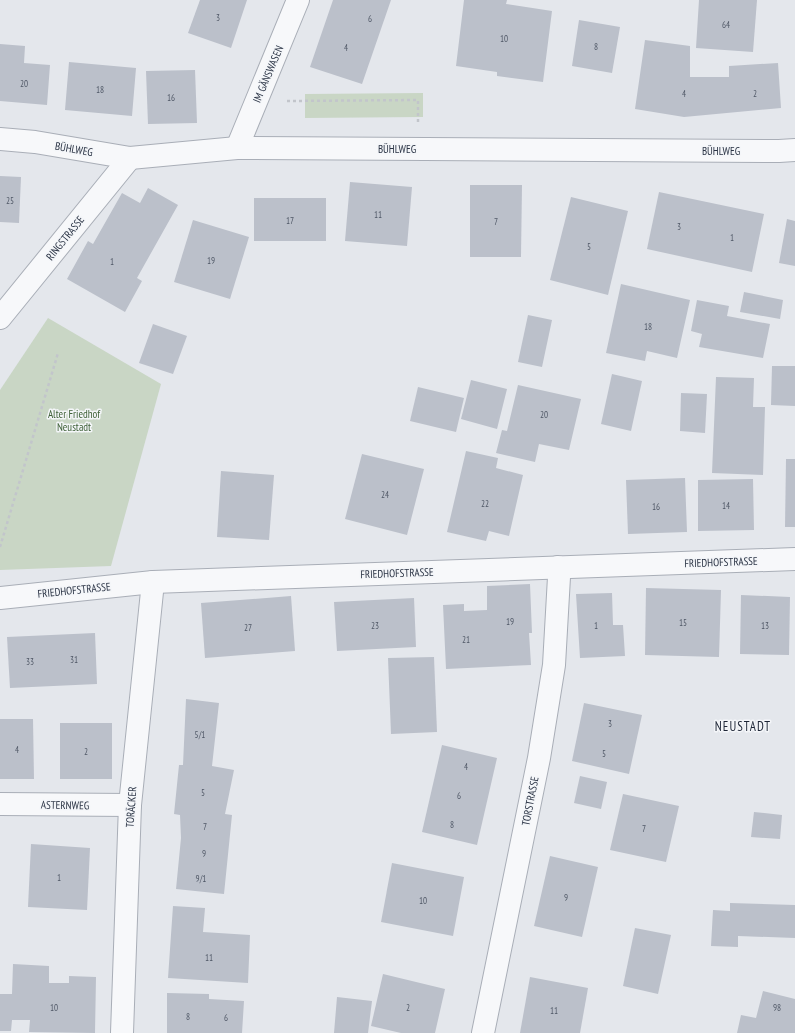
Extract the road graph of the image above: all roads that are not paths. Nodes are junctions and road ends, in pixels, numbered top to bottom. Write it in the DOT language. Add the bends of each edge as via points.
graph roads {
  1 [pos="298,0"];
  2 [pos="0,139"];
  3 [pos="237,148"];
  4 [pos="795,150"];
  5 [pos="130,158"];
  6 [pos="0,318"];
  7 [pos="795,559"];
  8 [pos="558,567"];
  9 [pos="153,582"];
  10 [pos="0,598"];
  11 [pos="0,804"];
  12 [pos="130,805"];
  13 [pos="122,1033"];
  14 [pos="483,1033"];
  1 -- 3 [label="street, IM GÄNSWASEN"];
  2 -- 5 [label="street, BÜHLWEG" via="35,142"];
  3 -- 4 [label="street, BÜHLWEG"];
  3 -- 5 [label="street, BÜHLWEG"];
  5 -- 6 [label="street, RINGSTRASSE"];
  7 -- 8 [label="street, FRIEDHOFSTRASSE"];
  8 -- 9 [label="street, FRIEDHOFSTRASSE"];
  8 -- 14 [label="street, TORSTRASSE" via="554,665 539,758"];
  9 -- 10 [label="street, FRIEDHOFSTRASSE"];
  9 -- 12 [label="street, TORÄCKER"];
  11 -- 12 [label="street, ASTERNWEG"];
  12 -- 13 [label="street, TORÄCKER"];
}
